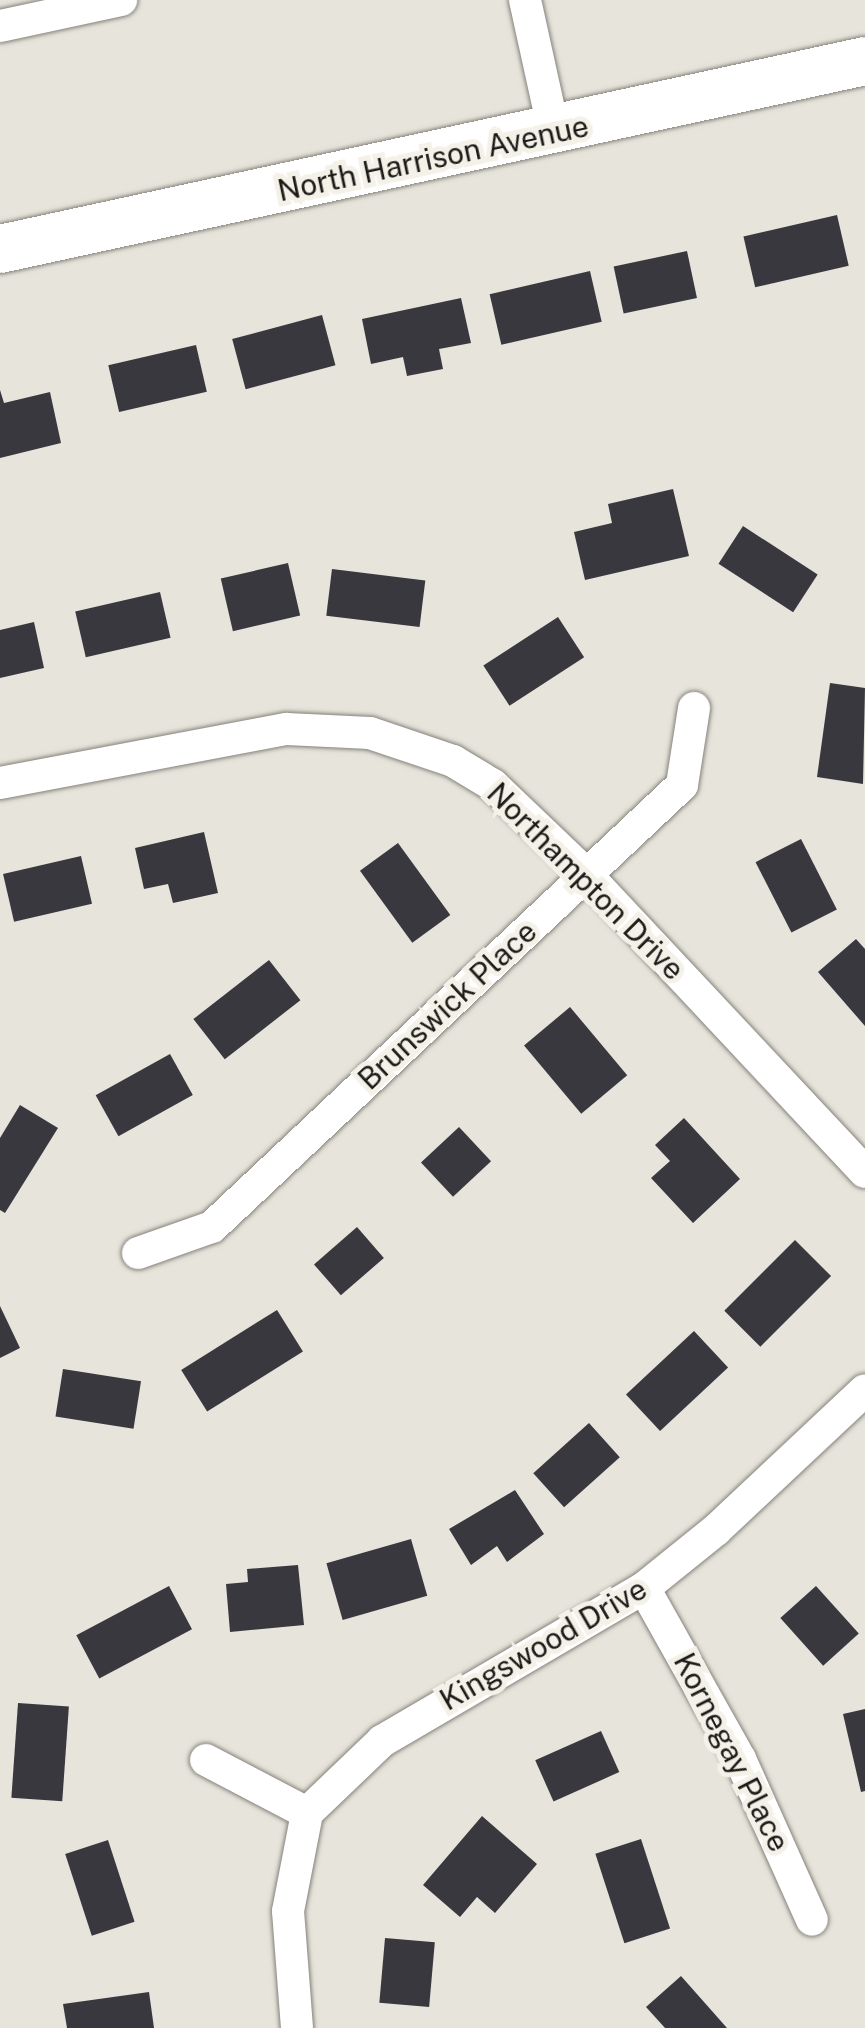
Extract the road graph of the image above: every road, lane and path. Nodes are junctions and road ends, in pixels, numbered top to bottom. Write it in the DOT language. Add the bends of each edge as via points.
graph roads {
  1 [pos="120,0"];
  2 [pos="524,0"];
  3 [pos="0,26"];
  4 [pos="865,61"];
  5 [pos="554,132"];
  6 [pos="0,249"];
  7 [pos="694,708"];
  8 [pos="0,782"];
  9 [pos="586,874"];
  10 [pos="865,1172"];
  11 [pos="138,1253"];
  12 [pos="865,1390"];
  13 [pos="644,1588"];
  14 [pos="206,1760"];
  15 [pos="307,1813"];
  16 [pos="812,1920"];
  17 [pos="296,2028"];
  1 -- 3 [label="street"];
  2 -- 5 [label="street"];
  4 -- 5 [label="main road, North Harrison Avenue"];
  5 -- 6 [label="main road, North Harrison Avenue"];
  7 -- 9 [label="street, Brunswick Place" via="682,785"];
  8 -- 9 [label="street, Northampton Drive" via="286,728 370,734 428,750 493,785"];
  9 -- 10 [label="street, Northampton Drive"];
  9 -- 11 [label="street, Brunswick Place" via="212,1227"];
  12 -- 13 [label="street, Kingswood Drive"];
  13 -- 15 [label="street, Kingswood Drive" via="382,1740"];
  13 -- 16 [label="street, Kornegay Place" via="740,1759"];
  14 -- 15 [label="street"];
  15 -- 17 [label="street" via="288,1911"];
}
